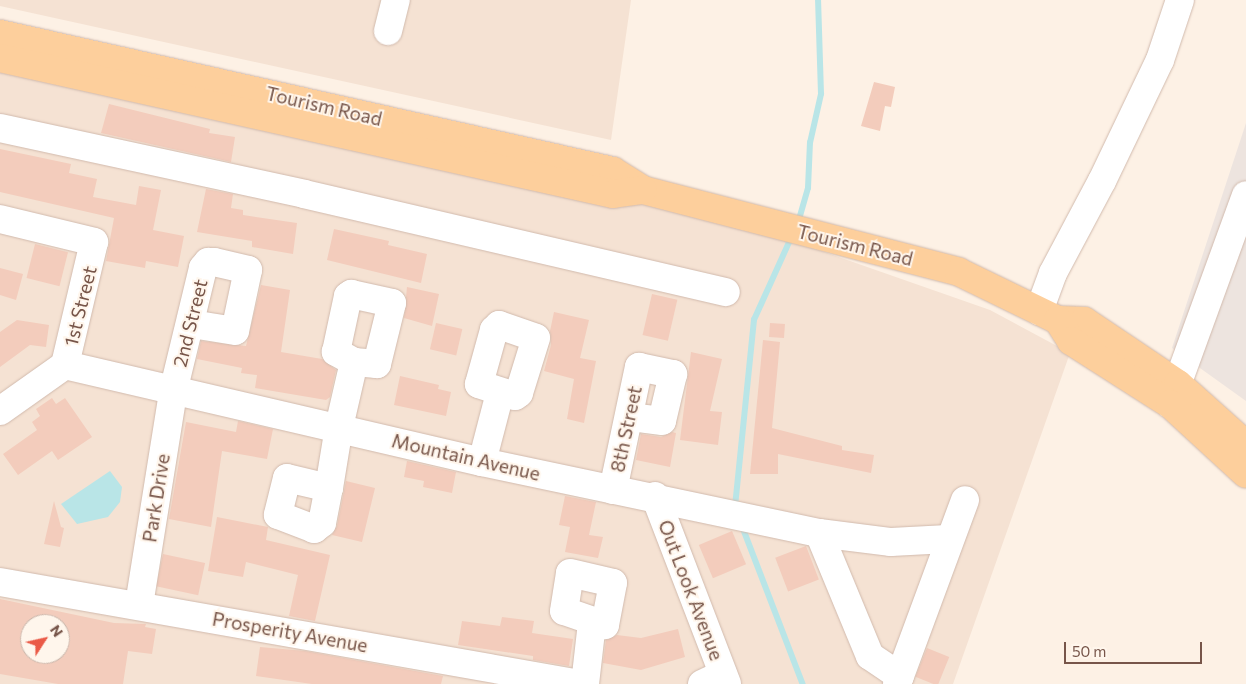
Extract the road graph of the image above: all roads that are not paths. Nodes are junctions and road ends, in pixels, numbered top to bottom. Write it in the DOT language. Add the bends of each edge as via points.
graph roads {
  1 [pos="396,0"];
  2 [pos="1180,0"];
  3 [pos="388,31"];
  4 [pos="0,34"];
  5 [pos="0,58"];
  6 [pos="0,128"];
  7 [pos="643,190"];
  8 [pos="1246,195"];
  9 [pos="1,221"];
  10 [pos="726,292"];
  11 [pos="1049,316"];
  12 [pos="192,324"];
  13 [pos="354,362"];
  14 [pos="65,365"];
  15 [pos="173,392"];
  16 [pos="500,393"];
  17 [pos="1174,394"];
  18 [pos="1,407"];
  19 [pos="629,417"];
  20 [pos="339,427"];
  21 [pos="1246,445"];
  22 [pos="482,462"];
  23 [pos="1246,474"];
  24 [pos="329,488"];
  25 [pos="613,490"];
  26 [pos="655,496"];
  27 [pos="965,500"];
  28 [pos="819,533"];
  29 [pos="948,539"];
  30 [pos="0,582"];
  31 [pos="139,605"];
  32 [pos="592,623"];
  33 [pos="717,680"];
  34 [pos="898,680"];
  35 [pos="580,684"];
  36 [pos="585,684"];
  1 -- 3 [label="street"];
  2 -- 11 [label="street" via="1160,60 1053,273"];
  4 -- 7 [label="main road, Tourism Road" via="612,171"];
  5 -- 7 [label="main road, Tourism Road" via="613,194"];
  6 -- 10 [label="street" via="304,194"];
  7 -- 11 [label="main road, Tourism Road" via="959,272"];
  8 -- 17 [label="street"];
  9 -- 14 [label="street, 1st Street" via="94,242"];
  11 -- 17 [label="main road" via="1071,341"];
  12 -- 12 [label="street, 2nd Street" via="203,268 208,262 248,270 238,329 232,333"];
  12 -- 15 [label="street, 2nd Street"];
  13 -- 20 [label="street"];
  14 -- 15 [label="street, Mountain Avenue"];
  14 -- 18 [label="street"];
  15 -- 20 [label="street, Mountain Avenue"];
  15 -- 31 [label="street, Park Drive"];
  16 -- 22 [label="street"];
  17 -- 21 [label="main road"];
  17 -- 23 [label="main road"];
  19 -- 19 [label="street, 8th Street" via="639,367 674,376 662,421"];
  19 -- 25 [label="street, 8th Street"];
  20 -- 22 [label="street, Mountain Avenue"];
  20 -- 24 [label="street"];
  22 -- 25 [label="street, Mountain Avenue"];
  24 -- 24 [label="street" via="322,523 314,528 283,518 277,509 286,478"];
  25 -- 26 [label="street, Mountain Avenue"];
  26 -- 28 [label="street, Mountain Avenue"];
  26 -- 33 [label="street, Out Look Avenue"];
  27 -- 29 [label="street"];
  28 -- 29 [label="street, Mountain Avenue" via="891,542"];
  28 -- 34 [label="street" via="870,656"];
  29 -- 34 [label="street"];
  30 -- 31 [label="street, Prosperity Avenue"];
  31 -- 35 [label="street, Prosperity Avenue"];
  32 -- 36 [label="street"];
}
